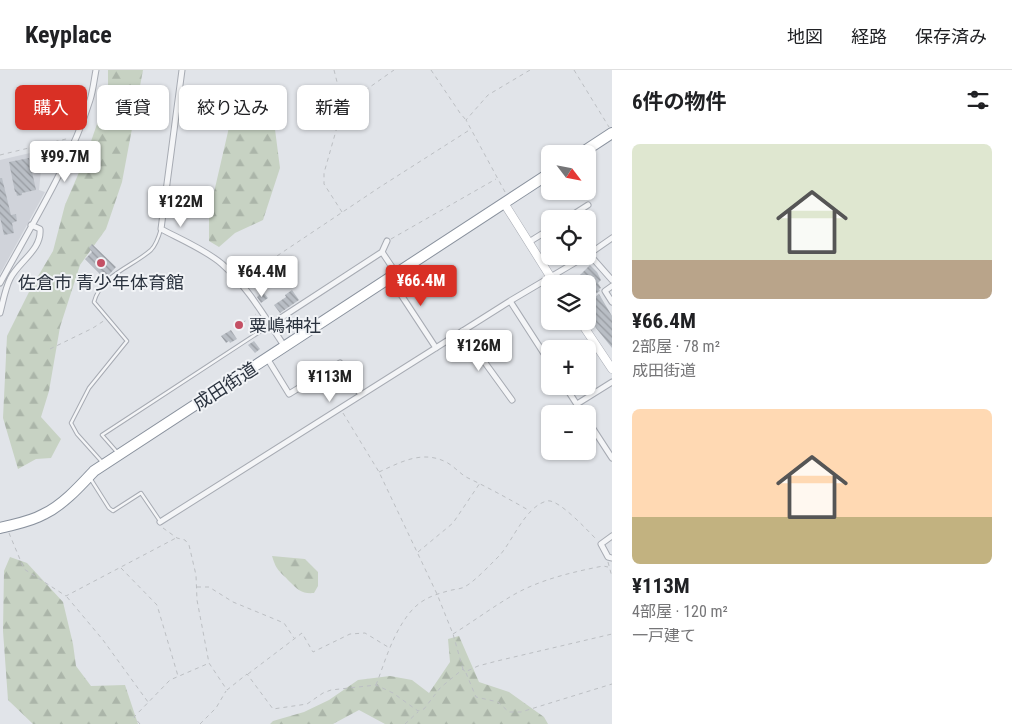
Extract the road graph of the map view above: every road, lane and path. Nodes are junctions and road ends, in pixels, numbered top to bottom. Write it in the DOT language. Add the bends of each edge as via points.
graph roads {
  1 [pos="96,70"];
  2 [pos="182,70"];
  3 [pos="334,70"];
  4 [pos="394,70"];
  5 [pos="431,70"];
  6 [pos="530,70"];
  7 [pos="574,70"];
  8 [pos="338,85"];
  9 [pos="369,88"];
  10 [pos="466,120"];
  11 [pos="471,129"];
  12 [pos="336,130"];
  13 [pos="612,132"];
  14 [pos="76,136"];
  15 [pos="593,145"];
  16 [pos="0,155"];
  17 [pos="497,179"];
  18 [pos="541,179"];
  19 [pos="507,202"];
  20 [pos="588,205"];
  21 [pos="580,210"];
  22 [pos="342,212"];
  23 [pos="31,225"];
  24 [pos="161,229"];
  25 [pos="541,235"];
  26 [pos="612,238"];
  27 [pos="388,241"];
  28 [pos="529,242"];
  29 [pos="596,249"];
  30 [pos="382,252"];
  31 [pos="596,263"];
  32 [pos="575,265"];
  33 [pos="549,275"];
  34 [pos="561,275"];
  35 [pos="393,276"];
  36 [pos="612,280"];
  37 [pos="239,282"];
  38 [pos="0,283"];
  39 [pos="612,286"];
  40 [pos="541,287"];
  41 [pos="510,302"];
  42 [pos="612,302"];
  43 [pos="260,310"];
  44 [pos="0,313"];
  45 [pos="108,319"];
  46 [pos="242,323"];
  47 [pos="270,325"];
  48 [pos="586,330"];
  49 [pos="462,331"];
  50 [pos="285,347"];
  51 [pos="436,348"];
  52 [pos="541,349"];
  53 [pos="50,350"];
  54 [pos="267,358"];
  55 [pos="612,370"];
  56 [pos="612,382"];
  57 [pos="361,395"];
  58 [pos="571,395"];
  59 [pos="512,400"];
  60 [pos="577,404"];
  61 [pos="340,408"];
  62 [pos="596,433"];
  63 [pos="119,455"];
  64 [pos="612,458"];
  65 [pos="105,464"];
  66 [pos="379,472"];
  67 [pos="89,477"];
  68 [pos="480,483"];
  69 [pos="530,512"];
  70 [pos="160,522"];
  71 [pos="3,527"];
  72 [pos="612,536"];
  73 [pos="177,538"];
  74 [pos="601,544"];
  75 [pos="418,553"];
  76 [pos="610,558"];
  77 [pos="608,567"];
  78 [pos="120,568"];
  79 [pos="612,577"];
  80 [pos="196,587"];
  81 [pos="437,594"];
  82 [pos="66,596"];
  83 [pos="454,634"];
  84 [pos="612,634"];
  85 [pos="294,638"];
  86 [pos="389,648"];
  87 [pos="209,663"];
  88 [pos="463,669"];
  89 [pos="466,672"];
  90 [pos="247,674"];
  91 [pos="178,676"];
  92 [pos="612,684"];
  93 [pos="376,685"];
  94 [pos="227,690"];
  95 [pos="148,702"];
  96 [pos="418,711"];
  97 [pos="140,724"];
  98 [pos="200,724"];
  99 [pos="405,724"];
  1 -- 14 [label="street" via="90,99"];
  2 -- 24 [label="street"];
  3 -- 8 [label="path"];
  4 -- 9 [label="path"];
  5 -- 10 [label="path"];
  6 -- 10 [label="path" via="488,95"];
  7 -- 13 [label="path"];
  10 -- 11 [label="path"];
  11 -- 17 [label="path"];
  11 -- 22 [label="path"];
  12 -- 22 [label="path" via="324,184"];
  13 -- 15 [label="highway"];
  14 -- 16 [label="path"];
  14 -- 23 [label="street"];
  17 -- 19 [label="path"];
  17 -- 27 [label="path"];
  18 -- 19 [label="highway, 成田街道"];
  19 -- 28 [label="street"];
  19 -- 35 [label="highway, 成田街道"];
  20 -- 21 [label="street"];
  22 -- 37 [label="path"];
  23 -- 38 [label="street"];
  23 -- 44 [label="street" via="40,230 40,236 31,254 9,280"];
  24 -- 37 [label="street" via="213,257"];
  24 -- 45 [label="lane" via="152,250 122,268 95,295 94,302"];
  25 -- 28 [label="street"];
  26 -- 29 [label="street"];
  27 -- 30 [label="street"];
  28 -- 33 [label="street"];
  30 -- 35 [label="street"];
  30 -- 47 [label="street"];
  31 -- 36 [label="street"];
  32 -- 34 [label="street"];
  35 -- 50 [label="highway, 成田街道"];
  35 -- 51 [label="street"];
  37 -- 43 [label="street"];
  39 -- 42 [label="street" via="605,292"];
  40 -- 41 [label="street"];
  41 -- 49 [label="street"];
  41 -- 52 [label="street"];
  43 -- 46 [label="path"];
  43 -- 47 [label="street"];
  45 -- 53 [label="path"];
  45 -- 65 [label="lane" via="127,341 89,388 71,422 77,434"];
  47 -- 50 [label="street"];
  47 -- 63 [label="lane" via="102,436"];
  48 -- 55 [label="street"];
  49 -- 51 [label="street"];
  49 -- 59 [label="street"];
  50 -- 54 [label="highway, 成田街道"];
  51 -- 57 [label="street"];
  54 -- 57 [label="street" via="289,394 340,363"];
  54 -- 63 [label="highway, 成田街道"];
  56 -- 60 [label="street"];
  57 -- 61 [label="street"];
  58 -- 60 [label="street"];
  61 -- 66 [label="path"];
  61 -- 70 [label="street"];
  62 -- 64 [label="street"];
  63 -- 65 [label="highway, 成田街道"];
  65 -- 67 [label="highway, 成田街道"];
  66 -- 68 [label="path" via="407,459 431,457 446,462"];
  66 -- 75 [label="path"];
  67 -- 70 [label="lane" via="113,511 141,494"];
  67 -- 71 [label="highway, 成田街道" via="45,514"];
  68 -- 69 [label="path"];
  68 -- 75 [label="path" via="453,523"];
  69 -- 74 [label="path" via="547,501 553,501"];
  69 -- 81 [label="path" via="500,555 466,586"];
  70 -- 73 [label="path"];
  71 -- 82 [label="path" via="24,569"];
  72 -- 74 [label="street"];
  73 -- 78 [label="path"];
  73 -- 80 [label="path" via="189,545"];
  74 -- 76 [label="street"];
  75 -- 81 [label="path"];
  76 -- 77 [label="path"];
  77 -- 79 [label="path"];
  77 -- 83 [label="path" via="542,582 515,594"];
  78 -- 82 [label="path"];
  78 -- 91 [label="path" via="157,605"];
  80 -- 85 [label="path" via="209,587 233,602 284,623"];
  80 -- 87 [label="path"];
  81 -- 83 [label="path"];
  81 -- 86 [label="path" via="413,609"];
  82 -- 95 [label="path" via="104,640"];
  83 -- 88 [label="path"];
  84 -- 89 [label="path" via="497,661"];
  85 -- 86 [label="path" via="302,633 313,652 350,634 365,633"];
  85 -- 90 [label="path"];
  86 -- 93 [label="path"];
  87 -- 91 [label="path"];
  87 -- 94 [label="path"];
  88 -- 89 [label="path"];
  88 -- 96 [label="path" via="446,682 424,709"];
  89 -- 92 [label="path" via="476,697 498,702 509,712 521,712"];
  90 -- 93 [label="path" via="273,709 307,704 331,690"];
  90 -- 94 [label="path"];
  91 -- 95 [label="path"];
  93 -- 96 [label="path" via="394,693"];
  94 -- 98 [label="path" via="216,708"];
  95 -- 97 [label="path" via="134,717"];
  96 -- 99 [label="path"];
}
